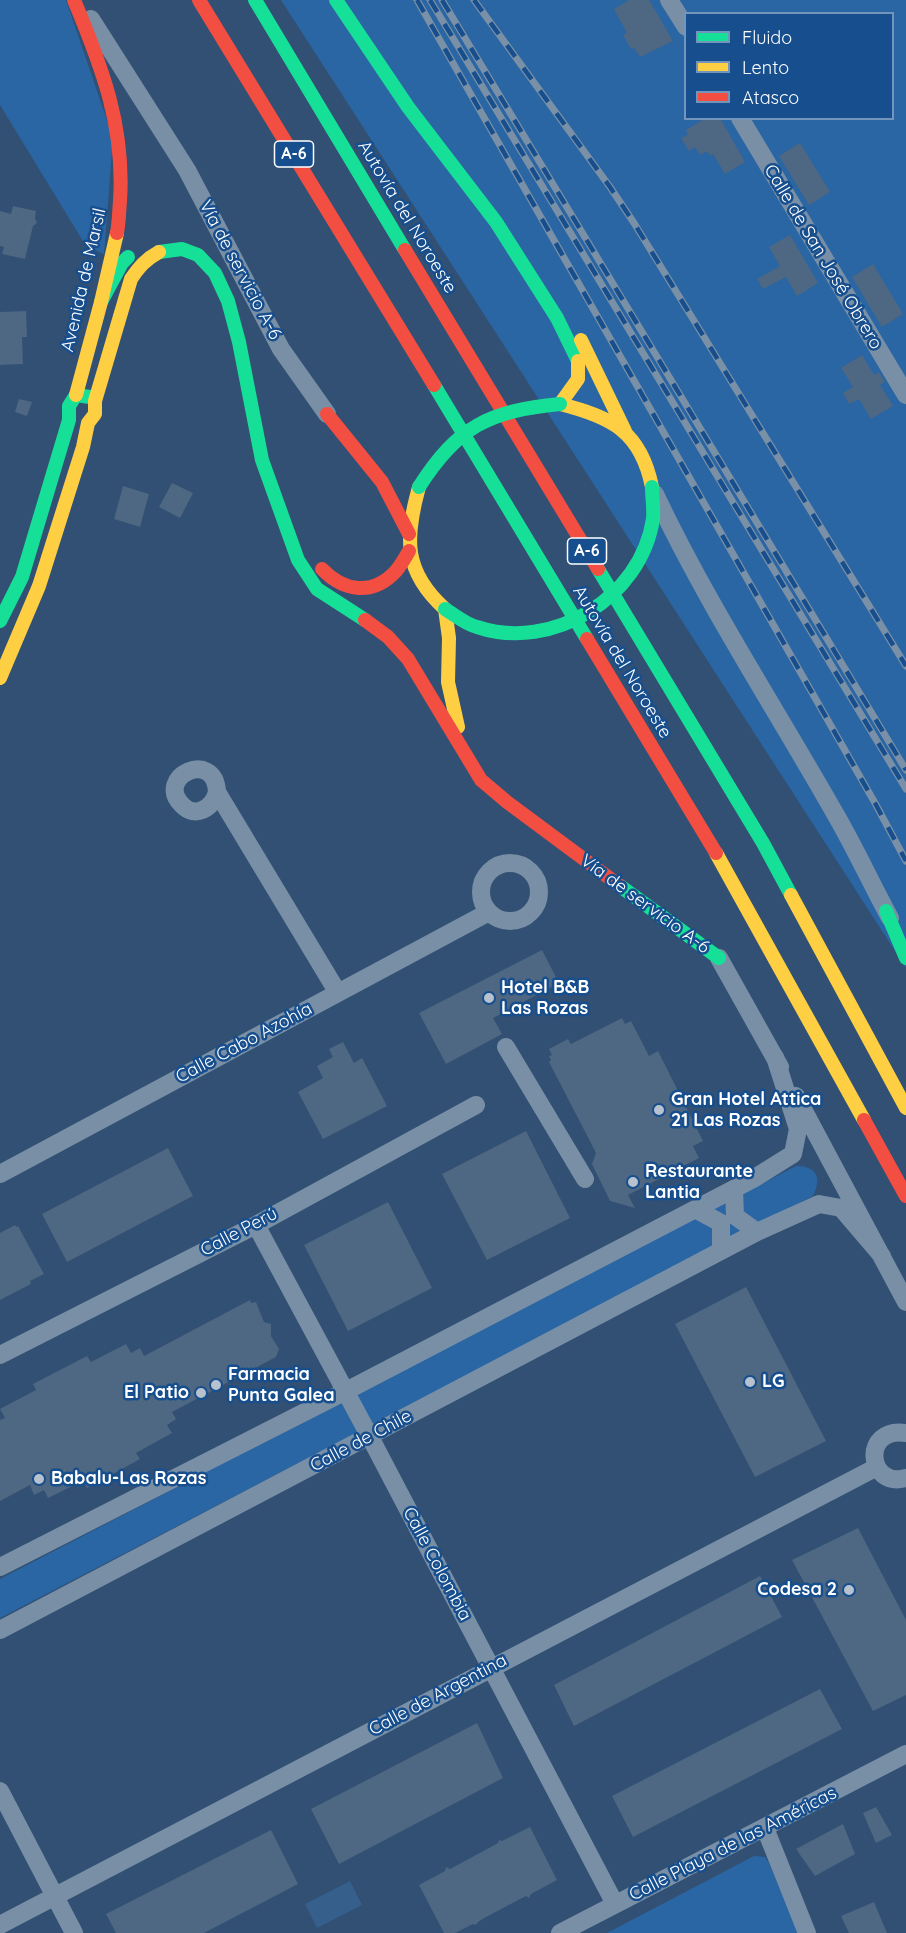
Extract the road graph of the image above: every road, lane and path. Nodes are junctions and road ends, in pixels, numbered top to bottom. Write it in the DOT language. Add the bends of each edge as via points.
graph roads {
  1 [pos="74,0"];
  2 [pos="79,0"];
  3 [pos="199,0"];
  4 [pos="255,0"];
  5 [pos="336,0"];
  6 [pos="346,0"];
  7 [pos="669,0"];
  8 [pos="684,24"];
  9 [pos="741,120"];
  10 [pos="274,149"];
  11 [pos="101,302"];
  12 [pos="388,309"];
  13 [pos="76,395"];
  14 [pos="906,395"];
  15 [pos="95,401"];
  16 [pos="560,404"];
  17 [pos="327,414"];
  18 [pos="69,420"];
  19 [pos="88,423"];
  20 [pos="625,431"];
  21 [pos="652,487"];
  22 [pos="277,502"];
  23 [pos="409,534"];
  24 [pos="304,538"];
  25 [pos="410,551"];
  26 [pos="314,558"];
  27 [pos="414,590"];
  28 [pos="390,592"];
  29 [pos="428,593"];
  30 [pos="445,609"];
  31 [pos="0,621"];
  32 [pos="0,678"];
  33 [pos="468,759"];
  34 [pos="217,792"];
  35 [pos="886,910"];
  36 [pos="489,912"];
  37 [pos="906,948"];
  38 [pos="719,958"];
  39 [pos="906,958"];
  40 [pos="338,993"];
  41 [pos="506,1047"];
  42 [pos="775,1057"];
  43 [pos="476,1105"];
  44 [pos="906,1108"];
  45 [pos="0,1174"];
  46 [pos="585,1179"];
  47 [pos="734,1189"];
  48 [pos="906,1196"];
  49 [pos="695,1209"];
  50 [pos="256,1225"];
  51 [pos="757,1232"];
  52 [pos="722,1251"];
  53 [pos="882,1256"];
  54 [pos="906,1302"];
  55 [pos="0,1355"];
  56 [pos="345,1391"];
  57 [pos="906,1433"];
  58 [pos="370,1437"];
  59 [pos="877,1467"];
  60 [pos="906,1478"];
  61 [pos="0,1567"];
  62 [pos="0,1630"];
  63 [pos="491,1668"];
  64 [pos="906,1754"];
  65 [pos="0,1791"];
  66 [pos="765,1827"];
  67 [pos="54,1896"];
  68 [pos="615,1904"];
  69 [pos="0,1925"];
  70 [pos="74,1933"];
  71 [pos="561,1933"];
  72 [pos="807,1933"];
  1 -- 11 [label="main road, Avenida de Marsil" via="99,60 115,116 122,174 118,228"];
  2 -- 17 [label="street, Vía de servicio A-6" via="187,170 281,349"];
  3 -- 12 [label="main road, Autovía del Noroeste / A-6"];
  4 -- 44 [label="main road, Autovía del Noroeste / A-6" via="763,843"];
  5 -- 16 [label="main road" via="408,107 496,222 557,318 578,359 578,379"];
  6 -- 20 [label="main road" via="417,105 535,262 578,335"];
  7 -- 8 [label="street"];
  9 -- 14 [label="street, Calle de San José Obrero"];
  10 -- 12 [label="main road"];
  11 -- 13 [label="main road, Avenida de Marsil"];
  11 -- 24 [label="main road, Vía de servicio A-6" via="122,263 140,247 159,240 183,239 199,245 214,258 226,273 237,300 271,458 284,498"];
  12 -- 48 [label="main road, Autovía del Noroeste / A-6" via="720,860"];
  13 -- 15 [label="main road" via="87,395"];
  13 -- 18 [label="main road" via="68,406"];
  15 -- 19 [label="main road" via="95,414"];
  15 -- 22 [label="main road, Vía de servicio A-6" via="131,279 138,268 162,251 182,249 198,255 215,273 228,302 262,460"];
  16 -- 20 [label="main road" via="605,418"];
  16 -- 23 [label="main road, bridge" via="526,407 492,417 462,434 419,487"];
  17 -- 23 [label="main road, Vía de servicio A-6" via="382,483"];
  18 -- 19 [label="main road"];
  18 -- 31 [label="main road" via="21,577"];
  19 -- 32 [label="main road" via="84,447 39,586"];
  20 -- 21 [label="main road" via="641,451"];
  21 -- 30 [label="main road, bridge" via="653,520 643,553 626,581 601,604 572,622 541,632 508,633 474,626"];
  21 -- 35 [label="street" via="711,603 838,819"];
  22 -- 28 [label="main road, Vía de servicio A-6" via="310,567 327,588 343,596 360,598"];
  22 -- 33 [label="main road, Vía de servicio A-6" via="298,560 317,589 369,622 408,659"];
  23 -- 25 [label="main road"];
  25 -- 26 [label="main road" via="396,571 379,585 359,589 330,579"];
  25 -- 29 [label="main road" via="416,573"];
  27 -- 29 [label="main road"];
  29 -- 30 [label="main road"];
  30 -- 33 [label="main road, Vía de servicio A-6" via="448,682"];
  33 -- 38 [label="main road, Vía de servicio A-6" via="481,780 507,802"];
  34 -- 40 [label="street"];
  35 -- 37 [label="street"];
  35 -- 39 [label="main road"];
  36 -- 40 [label="street, Calle Cabo Azohía"];
  38 -- 42 [label="street, Vía de servicio A-6"];
  40 -- 45 [label="street, Calle Cabo Azohía"];
  41 -- 46 [label="street"];
  42 -- 47 [label="street" via="798,1129 793,1154"];
  42 -- 53 [label="street, Vía de servicio A-6"];
  43 -- 50 [label="street, Calle Perú"];
  47 -- 49 [label="street"];
  47 -- 51 [label="street" via="735,1216"];
  49 -- 52 [label="street" via="721,1223"];
  49 -- 56 [label="street"];
  50 -- 55 [label="street, Calle Perú"];
  50 -- 56 [label="street, Calle Colombia"];
  51 -- 52 [label="street, Calle de Chile"];
  51 -- 53 [label="street, Calle de Chile" via="819,1204 841,1208"];
  52 -- 58 [label="street, Calle de Chile"];
  53 -- 54 [label="street, Vía de servicio A-6"];
  56 -- 58 [label="street, Calle Colombia"];
  56 -- 61 [label="street"];
  57 -- 59 [label="street" via="887,1434 880,1440 875,1448"];
  58 -- 62 [label="street, Calle de Chile"];
  58 -- 63 [label="street, Calle Colombia"];
  59 -- 60 [label="street" via="891,1479"];
  59 -- 63 [label="street, Calle de Argentina"];
  63 -- 67 [label="street, Calle de Argentina"];
  63 -- 68 [label="street, Calle Colombia"];
  64 -- 66 [label="street, Calle Playa de las Américas"];
  65 -- 67 [label="street"];
  66 -- 68 [label="street, Calle Playa de las Américas"];
  66 -- 72 [label="street"];
  67 -- 69 [label="street, Calle de Argentina"];
  67 -- 70 [label="street"];
  68 -- 71 [label="street, Calle Playa de las Américas"];
}
